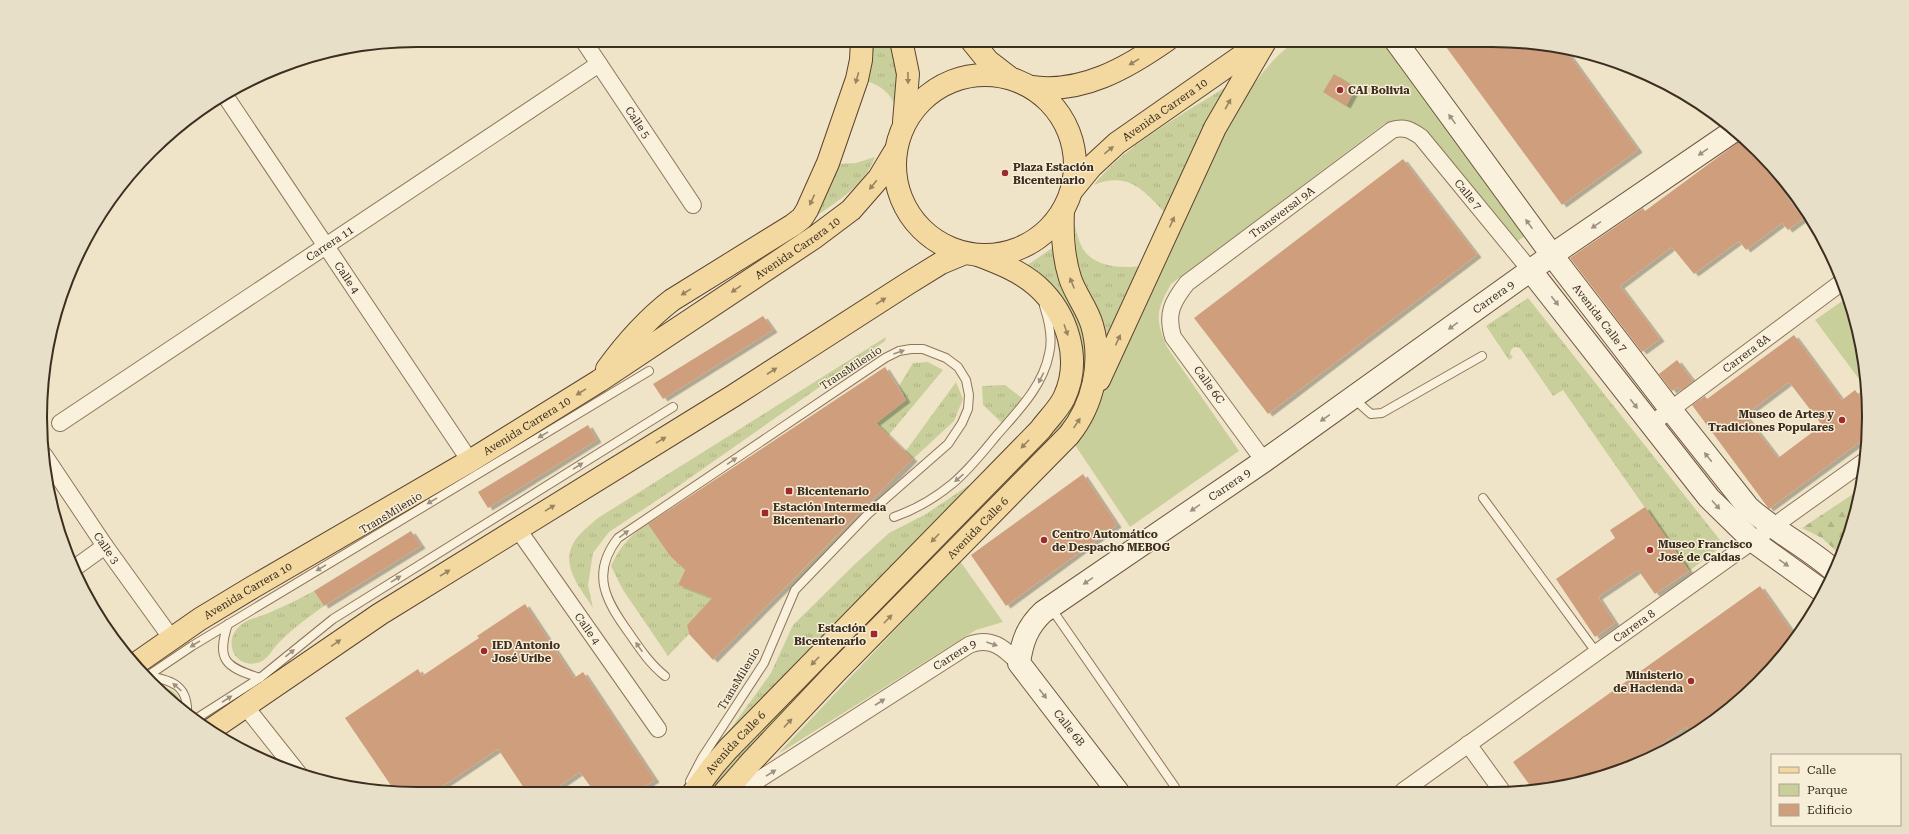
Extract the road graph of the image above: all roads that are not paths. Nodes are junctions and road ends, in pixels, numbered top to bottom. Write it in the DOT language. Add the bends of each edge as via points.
graph roads {
  1 [pos="588,47"];
  2 [pos="862,47"];
  3 [pos="902,47"];
  4 [pos="977,47"];
  5 [pos="1155,47"];
  6 [pos="1256,47"];
  7 [pos="1262,47"];
  8 [pos="1401,47"];
  9 [pos="599,64"];
  10 [pos="1010,78"];
  11 [pos="1031,87"];
  12 [pos="228,99"];
  13 [pos="904,123"];
  14 [pos="1398,128"];
  15 [pos="1730,134"];
  16 [pos="894,153"];
  17 [pos="1073,189"];
  18 [pos="693,205"];
  19 [pos="1063,211"];
  20 [pos="326,246"];
  21 [pos="971,254"];
  22 [pos="1555,259"];
  23 [pos="1531,271"];
  24 [pos="1838,285"];
  25 [pos="1038,286"];
  26 [pos="1172,304"];
  27 [pos="1482,356"];
  28 [pos="649,371"];
  29 [pos="599,380"];
  30 [pos="1353,398"];
  31 [pos="1090,401"];
  32 [pos="673,406"];
  33 [pos="1671,410"];
  34 [pos="60,423"];
  35 [pos="1650,425"];
  36 [pos="470,461"];
  37 [pos="1264,461"];
  38 [pos="50,464"];
  39 [pos="1859,465"];
  40 [pos="1483,498"];
  41 [pos="894,518"];
  42 [pos="1772,527"];
  43 [pos="517,528"];
  44 [pos="1752,540"];
  45 [pos="105,546"];
  46 [pos="78,566"];
  47 [pos="1830,568"];
  48 [pos="1819,589"];
  49 [pos="1050,607"];
  50 [pos="228,624"];
  51 [pos="172,639"];
  52 [pos="1596,652"];
  53 [pos="1019,663"];
  54 [pos="146,669"];
  55 [pos="147,670"];
  56 [pos="152,675"];
  57 [pos="665,676"];
  58 [pos="260,678"];
  59 [pos="246,706"];
  60 [pos="188,708"];
  61 [pos="199,717"];
  62 [pos="215,727"];
  63 [pos="658,729"];
  64 [pos="1468,744"];
  65 [pos="292,765"];
  66 [pos="687,787"];
  67 [pos="698,787"];
  68 [pos="729,787"];
  69 [pos="747,787"];
  70 [pos="1114,787"];
  71 [pos="1175,787"];
  72 [pos="1409,787"];
  73 [pos="1499,787"];
  1 -- 9 [label="street, Calle 5"];
  2 -- 29 [label="main road, one-way" via="857,79 820,184 802,218 672,300 635,332"];
  3 -- 13 [label="main road, one-way" via="908,74"];
  4 -- 10 [label="main road" via="988,61"];
  5 -- 11 [label="main road, one-way" via="1123,68 1095,80 1067,87"];
  17 -- 6 [label="main road, Avenida Carrera 10, one-way" via="1091,167 1117,143"];
  31 -- 7 [label="main road, one-way" via="1215,128"];
  22 -- 8 [label="street, Avenida Calle 7, one-way"];
  9 -- 18 [label="street, Calle 5"];
  9 -- 20 [label="street, Carrera 11"];
  10 -- 11 [label="main road"];
  10 -- 13 [label="main road" via="974,75 940,86 913,109"];
  11 -- 17 [label="main road" via="1047,99 1060,114 1069,132 1075,151"];
  12 -- 20 [label="street, Calle 4"];
  13 -- 16 [label="main road"];
  14 -- 23 [label="street, Calle 7" via="1406,128 1421,137"];
  14 -- 26 [label="street, Transversal 9A" via="1187,284"];
  15 -- 22 [label="street, Carrera 9, one-way"];
  16 -- 21 [label="main road, Avenida Calle 6" via="894,175 900,197 909,215 925,233 943,246"];
  16 -- 29 [label="main road, Avenida Carrera 10, one-way" via="865,195 833,224"];
  17 -- 19 [label="main road"];
  19 -- 21 [label="main road" via="1051,228 1035,241 1017,250 996,255"];
  31 -- 19 [label="main road, Avenida Calle 6, one-way" via="1096,368 1095,342 1092,325 1070,279 1063,242"];
  20 -- 34 [label="street, Carrera 11"];
  20 -- 36 [label="street, Calle 4"];
  21 -- 25 [label="main road, Avenida Calle 6" via="1006,266"];
  43 -- 21 [label="main road, one-way" via="733,396 941,263"];
  22 -- 23 [label="street, Carrera 9"];
  22 -- 33 [label="street, Avenida Calle 7"];
  23 -- 30 [label="street, Carrera 9, one-way"];
  23 -- 35 [label="street, one-way"];
  24 -- 33 [label="street, Carrera 8A"];
  25 -- 41 [label="lane, one-way" via="1050,330 1050,354 1042,378 967,471 950,486 913,510"];
  25 -- 67 [label="main road, Avenida Calle 6, one-way" via="1063,321 1071,344 1073,366 1069,385 1057,409 1040,430 728,749"];
  26 -- 37 [label="street, Calle 6C" via="1169,326 1173,337"];
  27 -- 30 [label="lane" via="1382,414 1371,414"];
  28 -- 50 [label="lane, TransMilenio, one-way"];
  29 -- 36 [label="main road, Avenida Carrera 10, one-way"];
  30 -- 37 [label="street, Carrera 9, one-way"];
  68 -- 31 [label="main road, Avenida Calle 6, one-way" via="834,674 1069,435"];
  58 -- 32 [label="lane, one-way" via="333,619"];
  33 -- 35 [label="street, Carrera 8A"];
  42 -- 33 [label="street, Avenida Calle 7, one-way" via="1741,498"];
  35 -- 44 [label="street, one-way" via="1709,498"];
  36 -- 51 [label="main road, Avenida Carrera 10" via="289,565"];
  37 -- 49 [label="street, Carrera 9, one-way"];
  38 -- 45 [label="street, Calle 3"];
  39 -- 42 [label="street, Carrera 8"];
  40 -- 52 [label="lane"];
  42 -- 44 [label="street, Carrera 8"];
  42 -- 47 [label="street, Avenida Calle 7"];
  59 -- 43 [label="main road, one-way" via="380,614"];
  43 -- 63 [label="street, Calle 4"];
  44 -- 48 [label="street, one-way"];
  44 -- 52 [label="street, Carrera 8"];
  45 -- 46 [label="street"];
  45 -- 51 [label="street, Calle 3"];
  49 -- 53 [label="street, Carrera 9" via="1032,622 1025,634"];
  49 -- 71 [label="lane"];
  50 -- 55 [label="lane, TransMilenio, one-way"];
  50 -- 58 [label="lane" via="223,640 226,661 235,669"];
  51 -- 54 [label="main road, Avenida Carrera 10"];
  52 -- 64 [label="street, Carrera 8"];
  69 -- 53 [label="street, Carrera 9, one-way" via="969,645 978,641 988,641 1000,646"];
  53 -- 70 [label="street, Calle 6B, one-way"];
  60 -- 56 [label="lane, one-way" via="181,689 174,683"];
  57 -- 66 [label="lane, TransMilenio, one-way" via="647,659 608,601 604,585 604,562 618,538 885,358 899,351 923,349 946,358 958,367 966,380 969,394 968,410 958,432 927,464 868,514 795,590 764,663 702,758"];
  61 -- 58 [label="lane, one-way"];
  59 -- 62 [label="main road"];
  59 -- 65 [label="street"];
  64 -- 72 [label="street, Carrera 8"];
  64 -- 73 [label="street"];
}
